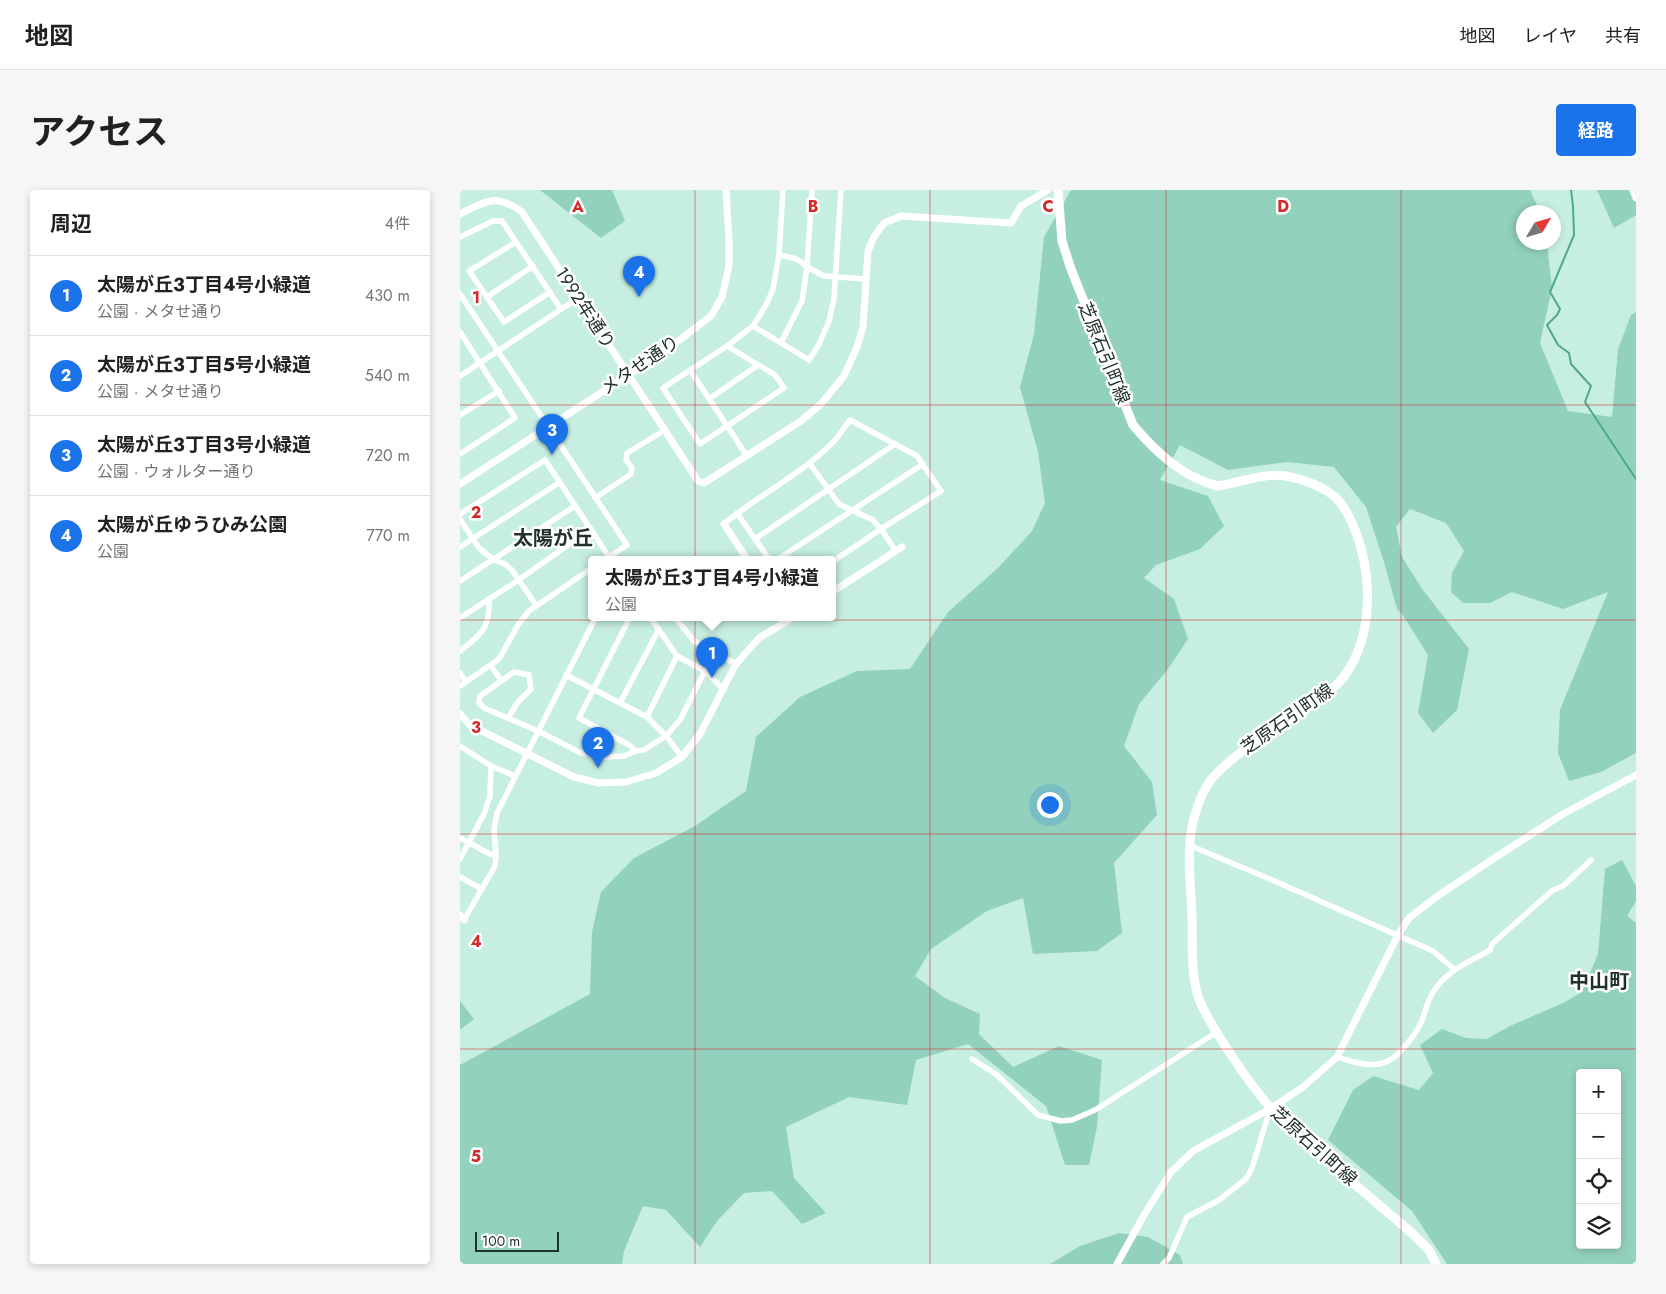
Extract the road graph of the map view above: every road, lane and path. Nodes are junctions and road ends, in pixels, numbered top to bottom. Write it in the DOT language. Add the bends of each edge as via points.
graph roads {
  1 [pos="726,190"];
  2 [pos="783,190"];
  3 [pos="812,190"];
  4 [pos="841,190"];
  5 [pos="1048,190"];
  6 [pos="1058,190"];
  7 [pos="1633,190"];
  8 [pos="1636,198"];
  9 [pos="460,214"];
  10 [pos="460,237"];
  11 [pos="516,242"];
  12 [pos="779,255"];
  13 [pos="533,266"];
  14 [pos="807,267"];
  15 [pos="835,277"];
  16 [pos="866,279"];
  17 [pos="550,292"];
  18 [pos="460,294"];
  19 [pos="487,297"];
  20 [pos="578,298"];
  21 [pos="561,309"];
  22 [pos="753,326"];
  23 [pos="460,333"];
  24 [pos="781,343"];
  25 [pos="727,346"];
  26 [pos="498,351"];
  27 [pos="480,363"];
  28 [pos="758,365"];
  29 [pos="690,370"];
  30 [pos="629,374"];
  31 [pos="460,376"];
  32 [pos="499,391"];
  33 [pos="709,399"];
  34 [pos="460,416"];
  35 [pos="548,426"];
  36 [pos="727,426"];
  37 [pos="665,430"];
  38 [pos="895,444"];
  39 [pos="460,454"];
  40 [pos="747,456"];
  41 [pos="810,464"];
  42 [pos="923,464"];
  43 [pos="560,482"];
  44 [pos="460,484"];
  45 [pos="828,489"];
  46 [pos="595,498"];
  47 [pos="575,506"];
  48 [pos="852,510"];
  49 [pos="737,513"];
  50 [pos="460,514"];
  51 [pos="460,519"];
  52 [pos="724,524"];
  53 [pos="591,529"];
  54 [pos="881,529"];
  55 [pos="755,538"];
  56 [pos="473,539"];
  57 [pos="460,547"];
  58 [pos="899,549"];
  59 [pos="607,556"];
  60 [pos="611,556"];
  61 [pos="745,556"];
  62 [pos="767,556"];
  63 [pos="783,556"];
  64 [pos="836,559"];
  65 [pos="493,560"];
  66 [pos="588,571"];
  67 [pos="519,579"];
  68 [pos="460,581"];
  69 [pos="836,589"];
  70 [pos="488,599"];
  71 [pos="536,605"];
  72 [pos="460,618"];
  73 [pos="594,621"];
  74 [pos="628,621"];
  75 [pos="653,621"];
  76 [pos="678,621"];
  77 [pos="782,621"];
  78 [pos="659,629"];
  79 [pos="460,651"];
  80 [pos="677,656"];
  81 [pos="736,664"];
  82 [pos="490,666"];
  83 [pos="704,671"];
  84 [pos="460,673"];
  85 [pos="566,675"];
  86 [pos="501,680"];
  87 [pos="466,682"];
  88 [pos="460,686"];
  89 [pos="594,690"];
  90 [pos="724,690"];
  91 [pos="620,702"];
  92 [pos="460,714"];
  93 [pos="647,716"];
  94 [pos="508,718"];
  95 [pos="538,731"];
  96 [pos="666,736"];
  97 [pos="460,746"];
  98 [pos="636,751"];
  99 [pos="525,754"];
  100 [pos="682,757"];
  101 [pos="491,766"];
  102 [pos="1636,775"];
  103 [pos="515,776"];
  104 [pos="460,838"];
  105 [pos="468,843"];
  106 [pos="1190,846"];
  107 [pos="496,856"];
  108 [pos="460,859"];
  109 [pos="1591,860"];
  110 [pos="460,877"];
  111 [pos="482,890"];
  112 [pos="462,918"];
  113 [pos="1398,935"];
  114 [pos="1454,969"];
  115 [pos="1217,1032"];
  116 [pos="1337,1057"];
  117 [pos="972,1059"];
  118 [pos="1270,1109"];
  119 [pos="1118,1264"];
  120 [pos="1163,1264"];
  121 [pos="1436,1264"];
  1 -- 30 [label="street, メタせ通り" via="729,266 717,307 711,316"];
  2 -- 12 [label="street"];
  3 -- 14 [label="street"];
  4 -- 15 [label="street"];
  5 -- 16 [label="street" via="1021,206 1011,223 902,216 884,223 868,251"];
  6 -- 106 [label="main road, 芝原石引町線" via="1062,241 1070,270 1133,425 1151,446 1194,478 1208,484 1218,486 1283,475 1332,494 1350,520 1364,560 1368,589 1365,631 1352,664 1329,692 1232,758 1213,778 1198,803"];
  7 -- 8 [label="street"];
  9 -- 20 [label="street, 1992年通り" via="488,200 511,204 522,212"];
  10 -- 11 [label="street" via="493,221 502,221"];
  11 -- 13 [label="street"];
  11 -- 19 [label="street" via="470,271"];
  12 -- 14 [label="street" via="801,261"];
  12 -- 22 [label="street" via="768,303"];
  13 -- 17 [label="street"];
  13 -- 19 [label="street"];
  14 -- 15 [label="street" via="824,276"];
  14 -- 24 [label="street" via="802,302"];
  15 -- 16 [label="street"];
  15 -- 24 [label="street" via="829,321 809,360"];
  16 -- 40 [label="street" via="863,327 844,376 821,404 801,421"];
  17 -- 19 [label="street" via="504,322"];
  17 -- 21 [label="street"];
  18 -- 26 [label="street"];
  20 -- 21 [label="street"];
  20 -- 30 [label="street, 1992年通り"];
  21 -- 26 [label="street"];
  22 -- 24 [label="street"];
  22 -- 25 [label="street"];
  23 -- 27 [label="street"];
  25 -- 28 [label="street"];
  25 -- 29 [label="street"];
  26 -- 27 [label="street"];
  26 -- 35 [label="street"];
  27 -- 31 [label="street"];
  27 -- 32 [label="street"];
  28 -- 33 [label="street"];
  28 -- 36 [label="street" via="775,375 784,388"];
  29 -- 33 [label="street"];
  29 -- 36 [label="street" via="663,388 700,444"];
  30 -- 35 [label="street, メタせ通り"];
  30 -- 37 [label="street, 1992年通り"];
  32 -- 34 [label="street"];
  32 -- 39 [label="street" via="515,418"];
  33 -- 36 [label="street"];
  35 -- 44 [label="street, メタせ通り"];
  35 -- 46 [label="street"];
  36 -- 40 [label="street"];
  37 -- 40 [label="street, 1992年通り" via="698,481 704,483"];
  37 -- 46 [label="street" via="627,453 626,460 632,468 630,474"];
  38 -- 41 [label="street" via="850,420 830,446"];
  38 -- 42 [label="street" via="917,456"];
  38 -- 45 [label="street"];
  41 -- 45 [label="street"];
  41 -- 49 [label="street"];
  42 -- 48 [label="street"];
  42 -- 54 [label="street" via="940,491"];
  43 -- 47 [label="street"];
  43 -- 50 [label="street" via="545,460"];
  43 -- 56 [label="street"];
  45 -- 48 [label="street" via="839,504"];
  45 -- 55 [label="street"];
  46 -- 60 [label="street" via="627,546"];
  47 -- 53 [label="street"];
  47 -- 65 [label="street"];
  48 -- 54 [label="street" via="873,520"];
  48 -- 63 [label="street"];
  49 -- 52 [label="street"];
  49 -- 55 [label="street"];
  51 -- 56 [label="street"];
  52 -- 61 [label="street"];
  53 -- 59 [label="street"];
  53 -- 67 [label="street"];
  54 -- 58 [label="street"];
  54 -- 64 [label="street"];
  55 -- 62 [label="street"];
  56 -- 57 [label="street"];
  56 -- 65 [label="street"];
  58 -- 69 [label="street"];
  65 -- 67 [label="street" via="504,564"];
  65 -- 68 [label="street"];
  66 -- 71 [label="street"];
  67 -- 70 [label="street"];
  67 -- 71 [label="street"];
  70 -- 72 [label="street"];
  70 -- 79 [label="street" via="489,618 484,630"];
  71 -- 82 [label="street" via="518,625 499,659"];
  73 -- 85 [label="street"];
  74 -- 89 [label="street"];
  75 -- 78 [label="street"];
  76 -- 81 [label="street" via="694,641"];
  77 -- 81 [label="street" via="760,638"];
  78 -- 80 [label="street"];
  78 -- 91 [label="street"];
  80 -- 83 [label="street"];
  80 -- 93 [label="street"];
  81 -- 90 [label="street"];
  82 -- 86 [label="street"];
  82 -- 87 [label="street"];
  83 -- 90 [label="street"];
  83 -- 96 [label="street" via="680,720"];
  84 -- 87 [label="street"];
  85 -- 89 [label="street"];
  85 -- 95 [label="street"];
  86 -- 94 [label="street" via="480,696 479,703"];
  86 -- 94 [label="street" via="514,672 529,675 531,689"];
  87 -- 88 [label="street"];
  89 -- 91 [label="street"];
  89 -- 98 [label="street" via="579,718"];
  90 -- 100 [label="street" via="700,734"];
  91 -- 93 [label="street"];
  92 -- 99 [label="street" via="470,725"];
  93 -- 96 [label="street"];
  94 -- 95 [label="street"];
  95 -- 98 [label="street" via="581,753 604,757 624,756"];
  95 -- 99 [label="street"];
  96 -- 98 [label="street" via="644,750"];
  96 -- 100 [label="street"];
  97 -- 101 [label="street"];
  99 -- 100 [label="street" via="574,777 599,783 626,782 656,773"];
  99 -- 103 [label="street"];
  101 -- 103 [label="street"];
  101 -- 105 [label="street" via="490,796"];
  102 -- 113 [label="street" via="1563,814 1439,895 1410,918"];
  103 -- 107 [label="street" via="497,813 494,829"];
  104 -- 105 [label="street"];
  105 -- 107 [label="street"];
  105 -- 108 [label="street"];
  106 -- 113 [label="street"];
  106 -- 115 [label="main road, 芝原石引町線" via="1194,973 1199,998"];
  107 -- 111 [label="street" via="495,866"];
  109 -- 114 [label="street" via="1492,944 1490,950"];
  110 -- 111 [label="street"];
  111 -- 112 [label="street"];
  113 -- 114 [label="street" via="1433,951"];
  113 -- 116 [label="street"];
  114 -- 116 [label="street" via="1432,994 1416,1033 1392,1059 1370,1065"];
  115 -- 117 [label="street" via="1095,1110 1072,1120 1061,1121 1038,1115 997,1075"];
  115 -- 118 [label="main road, 芝原石引町線"];
  116 -- 118 [label="street" via="1304,1087"];
  118 -- 119 [label="street" via="1193,1152 1171,1172"];
  118 -- 120 [label="street" via="1246,1179 1219,1200 1187,1217 1169,1258"];
  118 -- 121 [label="main road, 芝原石引町線" via="1413,1234 1429,1250"];
}
